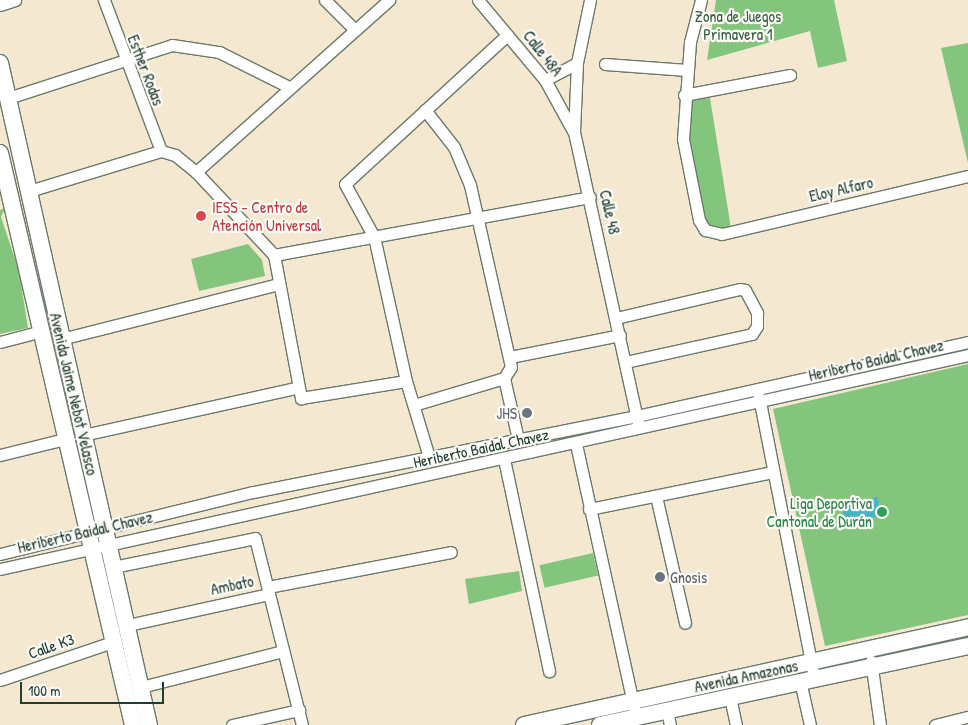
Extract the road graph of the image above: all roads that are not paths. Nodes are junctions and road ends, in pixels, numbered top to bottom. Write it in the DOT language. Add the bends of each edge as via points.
graph roads {
  1 [pos="15,0"];
  2 [pos="104,0"];
  3 [pos="326,0"];
  4 [pos="389,0"];
  5 [pos="478,0"];
  6 [pos="590,0"];
  7 [pos="701,0"];
  8 [pos="0,5"];
  9 [pos="354,29"];
  10 [pos="507,35"];
  11 [pos="123,58"];
  12 [pos="0,63"];
  13 [pos="577,63"];
  14 [pos="605,64"];
  15 [pos="687,70"];
  16 [pos="790,75"];
  17 [pos="546,80"];
  18 [pos="289,87"];
  19 [pos="684,95"];
  20 [pos="8,98"];
  21 [pos="425,110"];
  22 [pos="574,132"];
  23 [pos="161,151"];
  24 [pos="0,152"];
  25 [pos="196,172"];
  26 [pos="968,176"];
  27 [pos="28,191"];
  28 [pos="590,197"];
  29 [pos="5,201"];
  30 [pos="480,217"];
  31 [pos="374,237"];
  32 [pos="274,255"];
  33 [pos="278,284"];
  34 [pos="616,318"];
  35 [pos="42,330"];
  36 [pos="620,335"];
  37 [pos="61,339"];
  38 [pos="0,342"];
  39 [pos="968,342"];
  40 [pos="968,355"];
  41 [pos="510,357"];
  42 [pos="626,362"];
  43 [pos="504,378"];
  44 [pos="406,381"];
  45 [pos="296,388"];
  46 [pos="757,390"];
  47 [pos="417,404"];
  48 [pos="760,404"];
  49 [pos="637,416"];
  50 [pos="640,429"];
  51 [pos="83,436"];
  52 [pos="65,438"];
  53 [pos="518,439"];
  54 [pos="576,444"];
  55 [pos="0,455"];
  56 [pos="429,457"];
  57 [pos="504,459"];
  58 [pos="773,472"];
  59 [pos="656,496"];
  60 [pos="589,509"];
  61 [pos="103,526"];
  62 [pos="88,540"];
  63 [pos="107,542"];
  64 [pos="451,552"];
  65 [pos="0,554"];
  66 [pos="113,567"];
  67 [pos="0,569"];
  68 [pos="269,590"];
  69 [pos="685,623"];
  70 [pos="128,625"];
  71 [pos="968,627"];
  72 [pos="112,642"];
  73 [pos="968,646"];
  74 [pos="869,649"];
  75 [pos="283,651"];
  76 [pos="812,661"];
  77 [pos="872,667"];
  78 [pos="549,671"];
  79 [pos="807,679"];
  80 [pos="0,680"];
  81 [pos="140,687"];
  82 [pos="730,697"];
  83 [pos="633,700"];
  84 [pos="299,710"];
  85 [pos="636,717"];
  86 [pos="968,717"];
  87 [pos="668,718"];
  88 [pos="133,725"];
  89 [pos="150,725"];
  90 [pos="232,725"];
  91 [pos="302,725"];
  92 [pos="524,725"];
  93 [pos="600,725"];
  94 [pos="736,725"];
  95 [pos="810,725"];
  96 [pos="880,725"];
  97 [pos="935,725"];
  1 -- 8 [label="street"];
  2 -- 11 [label="street, Esther Rodas"];
  3 -- 9 [label="street"];
  4 -- 9 [label="street"];
  5 -- 10 [label="street, Calle 48A"];
  6 -- 13 [label="street, Calle 48"];
  7 -- 15 [label="street"];
  9 -- 18 [label="street"];
  10 -- 17 [label="street, Calle 48A"];
  10 -- 21 [label="street"];
  11 -- 18 [label="street" via="172,45 198,46 252,65"];
  11 -- 20 [label="street"];
  11 -- 23 [label="street, Esther Rodas"];
  12 -- 20 [label="main road, Avenida Jaime Nebot Velasco"];
  13 -- 17 [label="street"];
  13 -- 22 [label="street, Calle 48"];
  14 -- 15 [label="street"];
  15 -- 19 [label="street"];
  16 -- 19 [label="street"];
  17 -- 22 [label="street, Calle 48A"];
  18 -- 25 [label="street"];
  19 -- 26 [label="street, Eloy Alfaro" via="683,139 699,220 705,230 722,234"];
  20 -- 27 [label="main road, Avenida Jaime Nebot Velasco"];
  21 -- 30 [label="street" via="454,146"];
  21 -- 31 [label="street" via="345,184"];
  22 -- 28 [label="street, Calle 48"];
  23 -- 25 [label="street"];
  23 -- 27 [label="street"];
  24 -- 29 [label="main road, Avenida Jaime Nebot Velasco"];
  25 -- 32 [label="street"];
  27 -- 37 [label="main road, Avenida Jaime Nebot Velasco"];
  28 -- 30 [label="street"];
  28 -- 34 [label="street, Calle 48"];
  29 -- 35 [label="main road, Avenida Jaime Nebot Velasco"];
  30 -- 31 [label="street"];
  30 -- 41 [label="street"];
  31 -- 32 [label="street"];
  31 -- 44 [label="street"];
  32 -- 33 [label="street"];
  33 -- 37 [label="street"];
  33 -- 45 [label="street"];
  34 -- 36 [label="street, Calle 48"];
  34 -- 42 [label="street" via="740,289 745,290 757,312 752,334"];
  35 -- 38 [label="street"];
  35 -- 52 [label="main road, Avenida Jaime Nebot Velasco"];
  36 -- 41 [label="street"];
  36 -- 42 [label="street, Calle 48"];
  37 -- 51 [label="main road, Avenida Jaime Nebot Velasco"];
  39 -- 46 [label="street, Heriberto Baidal Chavez"];
  40 -- 48 [label="street, Heriberto Baidal Chavez"];
  41 -- 43 [label="street"];
  42 -- 49 [label="street, Calle 48"];
  43 -- 47 [label="street"];
  43 -- 53 [label="street"];
  44 -- 45 [label="street" via="307,400"];
  44 -- 47 [label="street"];
  45 -- 51 [label="street"];
  46 -- 48 [label="street"];
  46 -- 49 [label="street, Heriberto Baidal Chavez"];
  47 -- 56 [label="street"];
  48 -- 50 [label="street, Heriberto Baidal Chavez"];
  48 -- 58 [label="street"];
  49 -- 50 [label="street, Calle 48"];
  49 -- 53 [label="street, Heriberto Baidal Chavez"];
  50 -- 54 [label="street, Heriberto Baidal Chavez"];
  51 -- 61 [label="main road, Avenida Jaime Nebot Velasco"];
  52 -- 55 [label="street"];
  52 -- 62 [label="main road, Avenida Jaime Nebot Velasco"];
  53 -- 56 [label="street, Heriberto Baidal Chavez"];
  54 -- 57 [label="street, Heriberto Baidal Chavez"];
  54 -- 60 [label="street"];
  56 -- 61 [label="street, Heriberto Baidal Chavez"];
  57 -- 63 [label="street, Heriberto Baidal Chavez"];
  57 -- 78 [label="street"];
  58 -- 59 [label="street"];
  58 -- 76 [label="street"];
  59 -- 60 [label="street"];
  59 -- 69 [label="street"];
  60 -- 83 [label="street"];
  61 -- 62 [label="street, Heriberto Baidal Chavez"];
  61 -- 63 [label="main road, Avenida Jaime Nebot Velasco"];
  62 -- 63 [label="street, Heriberto Baidal Chavez"];
  62 -- 65 [label="street, Heriberto Baidal Chavez"];
  62 -- 67 [label="street, Heriberto Baidal Chavez"];
  62 -- 72 [label="main road, Avenida Jaime Nebot Velasco"];
  63 -- 66 [label="main road, Avenida Jaime Nebot Velasco"];
  64 -- 68 [label="street"];
  66 -- 68 [label="street" via="250,538 259,542"];
  66 -- 70 [label="main road, Avenida Jaime Nebot Velasco"];
  68 -- 70 [label="street, Ambato"];
  68 -- 75 [label="street, Ambato"];
  70 -- 81 [label="main road, Avenida Jaime Nebot Velasco"];
  71 -- 74 [label="main road, Avenida Amazonas"];
  72 -- 80 [label="street, Calle K3"];
  72 -- 88 [label="main road, Avenida Jaime Nebot Velasco"];
  73 -- 77 [label="main road, Avenida Amazonas"];
  74 -- 76 [label="main road, Avenida Amazonas"];
  74 -- 77 [label="street"];
  75 -- 81 [label="street"];
  75 -- 84 [label="street, Ambato"];
  76 -- 79 [label="street"];
  76 -- 83 [label="main road, Avenida Amazonas"];
  77 -- 79 [label="main road, Avenida Amazonas"];
  77 -- 96 [label="street"];
  79 -- 82 [label="main road, Avenida Amazonas"];
  79 -- 95 [label="street"];
  81 -- 89 [label="main road, Avenida Jaime Nebot Velasco"];
  82 -- 87 [label="main road, Avenida Amazonas"];
  82 -- 94 [label="street"];
  83 -- 85 [label="street"];
  83 -- 92 [label="main road, Avenida Amazonas"];
  84 -- 90 [label="street"];
  84 -- 91 [label="street, Ambato"];
  85 -- 87 [label="main road, Avenida Amazonas"];
  85 -- 93 [label="main road, Avenida Amazonas"];
  86 -- 97 [label="street"];
}
